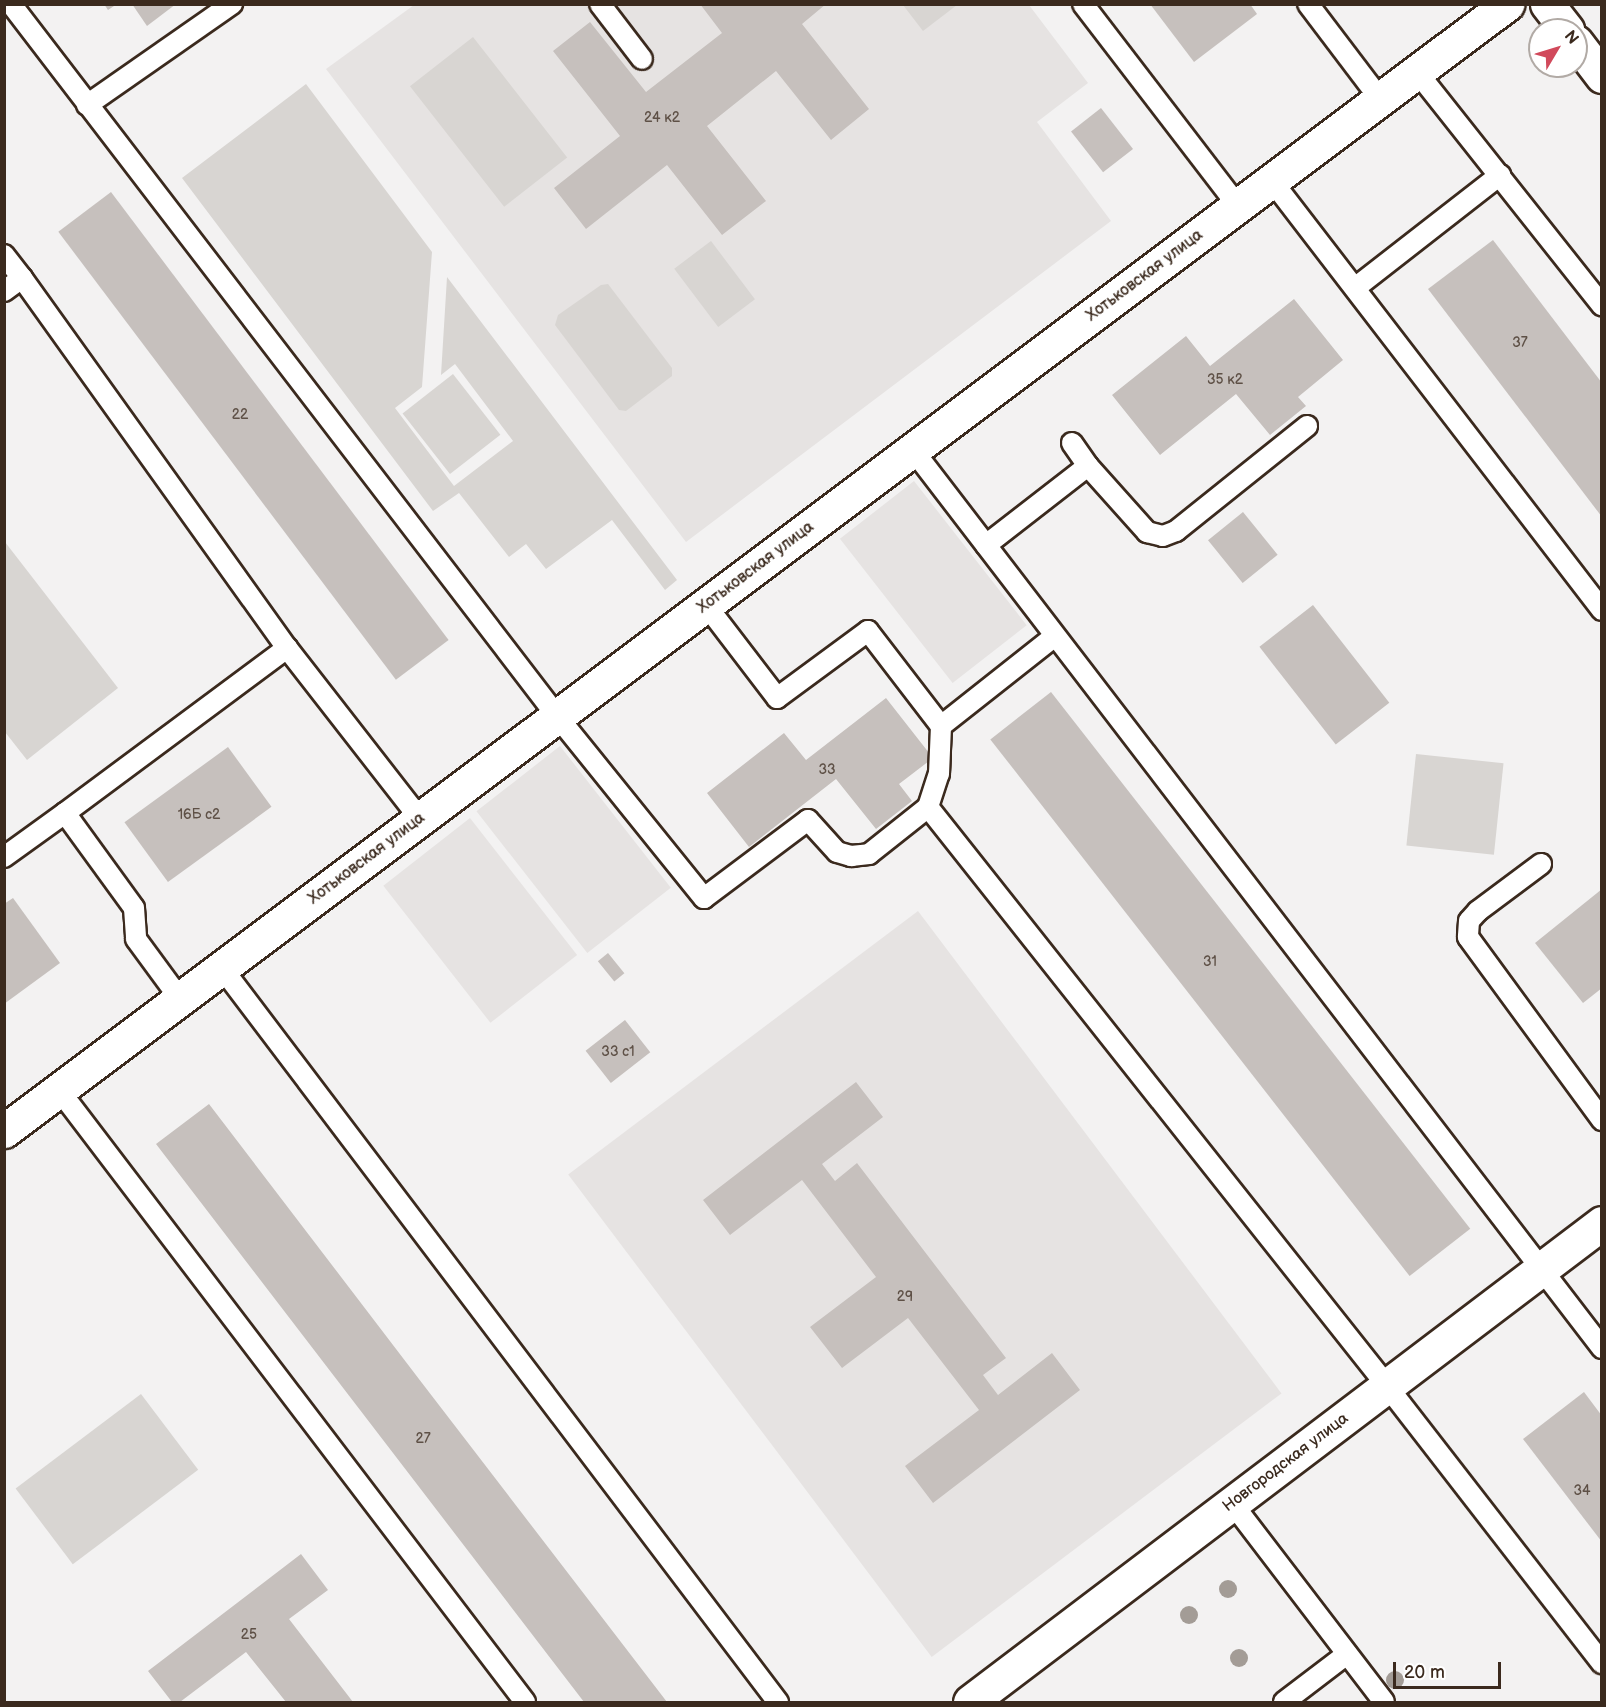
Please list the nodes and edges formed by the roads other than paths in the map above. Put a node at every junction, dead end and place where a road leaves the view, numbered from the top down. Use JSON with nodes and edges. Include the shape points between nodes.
{"nodes":[{"id":1,"x":11,"y":4,"type":"edge"},
{"id":2,"x":232,"y":4,"type":"edge"},
{"id":3,"x":600,"y":4,"type":"edge"},
{"id":4,"x":1083,"y":4,"type":"edge"},
{"id":5,"x":1308,"y":4,"type":"edge"},
{"id":6,"x":1507,"y":4,"type":"edge"},
{"id":7,"x":1547,"y":4,"type":"edge"},
{"id":8,"x":1558,"y":18,"type":"edge"},
{"id":9,"x":642,"y":58,"type":"dead end"},
{"id":10,"x":1588,"y":58,"type":"edge"},
{"id":11,"x":1417,"y":72,"type":"junction"},
{"id":12,"x":1602,"y":76,"type":"edge"},
{"id":13,"x":1382,"y":100,"type":"junction"},
{"id":14,"x":87,"y":105,"type":"junction"},
{"id":15,"x":1500,"y":175,"type":"junction"},
{"id":16,"x":1272,"y":181,"type":"junction"},
{"id":17,"x":1238,"y":206,"type":"junction"},
{"id":18,"x":4,"y":255,"type":"edge"},
{"id":19,"x":22,"y":278,"type":"junction"},
{"id":20,"x":1354,"y":288,"type":"junction"},
{"id":21,"x":4,"y":291,"type":"edge"},
{"id":22,"x":1602,"y":305,"type":"edge"},
{"id":23,"x":1307,"y":426,"type":"dead end"},
{"id":24,"x":1072,"y":443,"type":"dead end"},
{"id":25,"x":913,"y":450,"type":"junction"},
{"id":26,"x":1088,"y":466,"type":"junction"},
{"id":27,"x":986,"y":546,"type":"junction"},
{"id":28,"x":706,"y":605,"type":"junction"},
{"id":29,"x":1602,"y":610,"type":"edge"},
{"id":30,"x":1055,"y":636,"type":"junction"},
{"id":31,"x":287,"y":648,"type":"junction"},
{"id":32,"x":557,"y":716,"type":"junction"},
{"id":33,"x":941,"y":726,"type":"junction"},
{"id":34,"x":928,"y":807,"type":"junction"},
{"id":35,"x":64,"y":813,"type":"junction"},
{"id":36,"x":420,"y":819,"type":"junction"},
{"id":37,"x":4,"y":857,"type":"edge"},
{"id":38,"x":1541,"y":864,"type":"dead end"},
{"id":39,"x":222,"y":968,"type":"junction"},
{"id":40,"x":180,"y":999,"type":"junction"},
{"id":41,"x":59,"y":1090,"type":"junction"},
{"id":42,"x":1602,"y":1120,"type":"edge"},
{"id":43,"x":4,"y":1131,"type":"edge"},
{"id":44,"x":1602,"y":1223,"type":"edge"},
{"id":45,"x":1541,"y":1269,"type":"junction"},
{"id":46,"x":1602,"y":1347,"type":"edge"},
{"id":47,"x":1387,"y":1386,"type":"junction"},
{"id":48,"x":1232,"y":1503,"type":"junction"},
{"id":49,"x":1347,"y":1654,"type":"junction"},
{"id":50,"x":1602,"y":1663,"type":"edge"},
{"id":51,"x":525,"y":1702,"type":"edge"},
{"id":52,"x":778,"y":1702,"type":"edge"},
{"id":53,"x":970,"y":1702,"type":"edge"},
{"id":54,"x":1284,"y":1702,"type":"edge"},
{"id":55,"x":1384,"y":1702,"type":"edge"}],
"edges":[{"from":1,"to":14,"type":"lane"},
{"from":2,"to":14,"type":"lane"},
{"from":3,"to":9,"type":"lane"},
{"from":4,"to":17,"type":"lane"},
{"from":5,"to":13,"type":"lane"},
{"from":6,"to":11,"type":"street","name":"Хотьковская улица"},
{"from":7,"to":8,"type":"street"},
{"from":10,"to":12,"type":"street"},
{"from":11,"to":13,"type":"street","name":"Хотьковская улица"},
{"from":11,"to":15,"type":"lane"},
{"from":13,"to":16,"type":"street","name":"Хотьковская улица"},
{"from":14,"to":32,"type":"lane"},
{"from":15,"to":20,"type":"lane"},
{"from":15,"to":22,"type":"lane"},
{"from":16,"to":17,"type":"street","name":"Хотьковская улица"},
{"from":16,"to":20,"type":"lane"},
{"from":17,"to":25,"type":"street","name":"Хотьковская улица"},
{"from":18,"to":19,"type":"lane"},
{"from":19,"to":21,"type":"lane"},
{"from":19,"to":31,"type":"lane"},
{"from":20,"to":29,"type":"lane"},
{"from":23,"to":26,"type":"lane","via":[[1176,531],[1163,536],[1147,532]]},
{"from":24,"to":26,"type":"lane"},
{"from":25,"to":27,"type":"lane"},
{"from":25,"to":28,"type":"street","name":"Хотьковская улица"},
{"from":26,"to":27,"type":"lane"},
{"from":27,"to":30,"type":"lane"},
{"from":28,"to":32,"type":"street","name":"Хотьковская улица"},
{"from":28,"to":33,"type":"lane","via":[[777,698],[868,631]]},
{"from":30,"to":33,"type":"lane"},
{"from":30,"to":45,"type":"lane"},
{"from":31,"to":35,"type":"lane"},
{"from":31,"to":36,"type":"lane"},
{"from":32,"to":34,"type":"lane","via":[[704,898],[808,820],[837,852],[851,856],[869,854]]},
{"from":32,"to":36,"type":"street","name":"Хотьковская улица"},
{"from":33,"to":34,"type":"lane","via":[[939,774]]},
{"from":34,"to":47,"type":"lane"},
{"from":35,"to":37,"type":"lane"},
{"from":35,"to":40,"type":"lane","via":[[134,908],[136,939]]},
{"from":36,"to":39,"type":"street","name":"Хотьковская улица"},
{"from":38,"to":42,"type":"lane","via":[[1468,921],[1468,937]]},
{"from":39,"to":40,"type":"street","name":"Хотьковская улица"},
{"from":39,"to":52,"type":"lane"},
{"from":40,"to":41,"type":"street","name":"Хотьковская улица"},
{"from":41,"to":43,"type":"street","name":"Хотьковская улица"},
{"from":41,"to":51,"type":"lane"},
{"from":44,"to":45,"type":"street","name":"Новгородская улица"},
{"from":45,"to":46,"type":"lane"},
{"from":45,"to":47,"type":"street","name":"Новгородская улица"},
{"from":47,"to":48,"type":"street","name":"Новгородская улица"},
{"from":47,"to":50,"type":"lane"},
{"from":48,"to":49,"type":"lane"},
{"from":48,"to":53,"type":"street","name":"Новгородская улица"},
{"from":49,"to":54,"type":"lane"},
{"from":49,"to":55,"type":"lane"}]}
